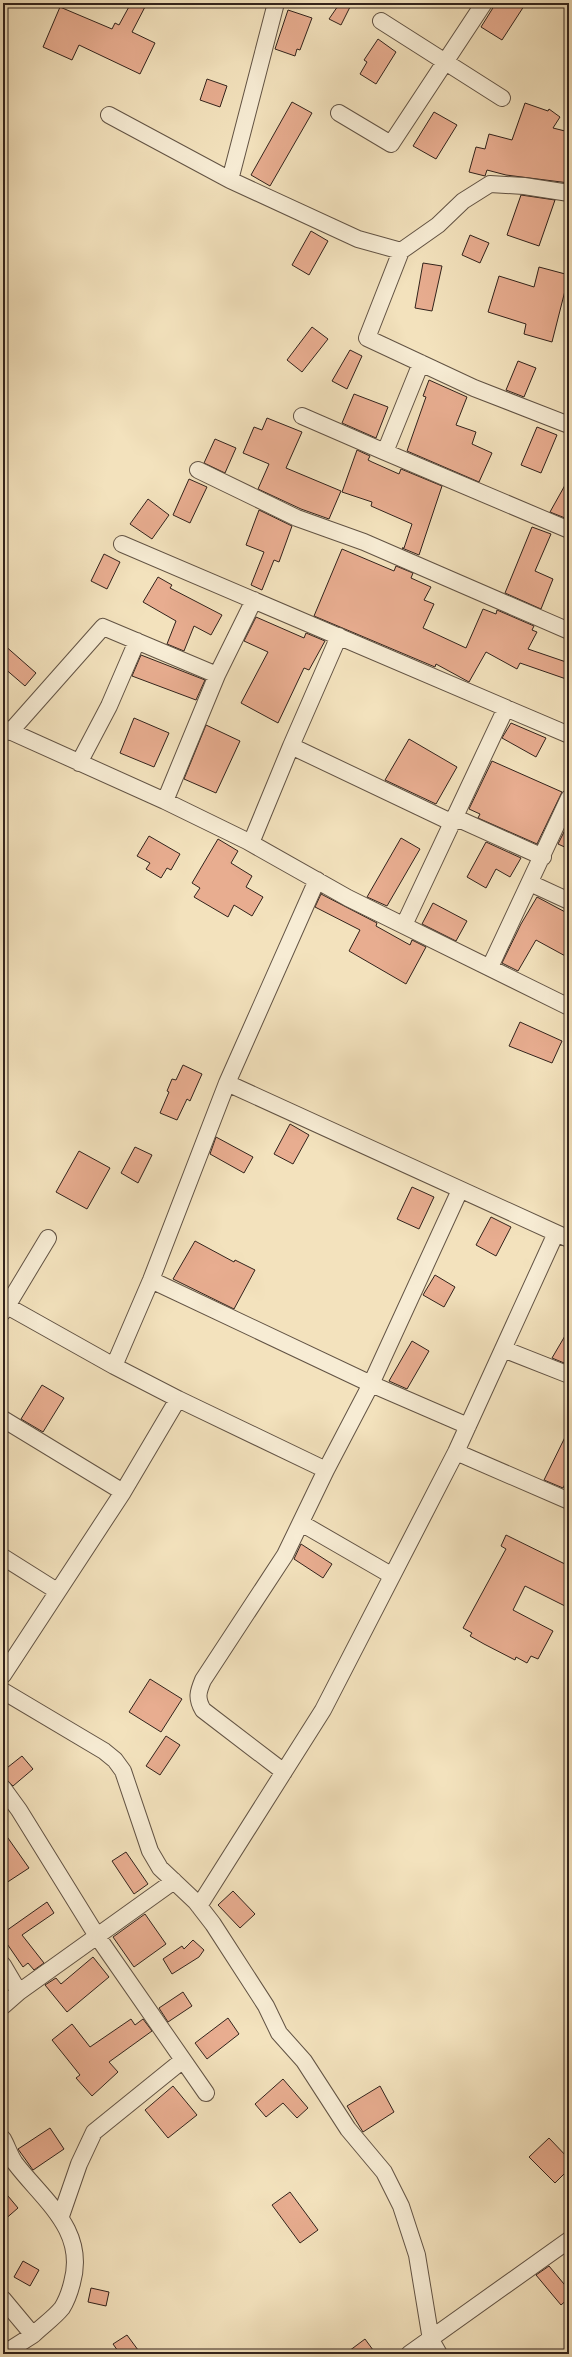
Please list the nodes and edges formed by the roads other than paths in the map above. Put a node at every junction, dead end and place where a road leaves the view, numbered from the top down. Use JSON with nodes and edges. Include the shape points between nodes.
{"nodes":[{"id":1,"x":276,"y":3,"type":"edge"},
{"id":2,"x":484,"y":3,"type":"edge"},
{"id":3,"x":381,"y":21,"type":"dead end"},
{"id":4,"x":446,"y":61,"type":"junction"},
{"id":5,"x":502,"y":98,"type":"dead end"},
{"id":6,"x":339,"y":113,"type":"dead end"},
{"id":7,"x":109,"y":115,"type":"dead end"},
{"id":8,"x":230,"y":180,"type":"junction"},
{"id":9,"x":569,"y":193,"type":"edge"},
{"id":10,"x":401,"y":251,"type":"junction"},
{"id":11,"x":421,"y":362,"type":"junction"},
{"id":12,"x":302,"y":416,"type":"dead end"},
{"id":13,"x":569,"y":425,"type":"edge"},
{"id":14,"x":385,"y":452,"type":"junction"},
{"id":15,"x":198,"y":470,"type":"dead end"},
{"id":16,"x":569,"y":530,"type":"edge"},
{"id":17,"x":122,"y":544,"type":"dead end"},
{"id":18,"x":254,"y":600,"type":"junction"},
{"id":19,"x":569,"y":631,"type":"edge"},
{"id":20,"x":339,"y":636,"type":"junction"},
{"id":21,"x":136,"y":641,"type":"junction"},
{"id":22,"x":217,"y":675,"type":"junction"},
{"id":23,"x":506,"y":708,"type":"junction"},
{"id":24,"x":6,"y":730,"type":"edge"},
{"id":25,"x":569,"y":735,"type":"edge"},
{"id":26,"x":291,"y":746,"type":"junction"},
{"id":27,"x":78,"y":764,"type":"junction"},
{"id":28,"x":569,"y":798,"type":"edge"},
{"id":29,"x":165,"y":801,"type":"junction"},
{"id":30,"x":454,"y":820,"type":"junction"},
{"id":31,"x":251,"y":843,"type":"junction"},
{"id":32,"x":543,"y":857,"type":"junction"},
{"id":33,"x":316,"y":880,"type":"junction"},
{"id":34,"x":530,"y":883,"type":"junction"},
{"id":35,"x":569,"y":901,"type":"edge"},
{"id":36,"x":404,"y":925,"type":"junction"},
{"id":37,"x":490,"y":967,"type":"junction"},
{"id":38,"x":569,"y":1007,"type":"edge"},
{"id":39,"x":227,"y":1083,"type":"junction"},
{"id":40,"x":460,"y":1190,"type":"junction"},
{"id":41,"x":562,"y":1236,"type":"edge"},
{"id":42,"x":48,"y":1238,"type":"dead end"},
{"id":43,"x":151,"y":1280,"type":"junction"},
{"id":44,"x":4,"y":1307,"type":"edge"},
{"id":45,"x":503,"y":1349,"type":"junction"},
{"id":46,"x":114,"y":1366,"type":"junction"},
{"id":47,"x":569,"y":1375,"type":"edge"},
{"id":48,"x":371,"y":1384,"type":"junction"},
{"id":49,"x":178,"y":1399,"type":"junction"},
{"id":50,"x":3,"y":1419,"type":"edge"},
{"id":51,"x":468,"y":1426,"type":"junction"},
{"id":52,"x":456,"y":1452,"type":"junction"},
{"id":53,"x":326,"y":1470,"type":"junction"},
{"id":54,"x":123,"y":1492,"type":"junction"},
{"id":55,"x":569,"y":1502,"type":"edge"},
{"id":56,"x":301,"y":1523,"type":"junction"},
{"id":57,"x":3,"y":1557,"type":"edge"},
{"id":58,"x":391,"y":1575,"type":"junction"},
{"id":59,"x":57,"y":1592,"type":"junction"},
{"id":60,"x":3,"y":1675,"type":"edge"},
{"id":61,"x":3,"y":1691,"type":"edge"},
{"id":62,"x":284,"y":1772,"type":"junction"},
{"id":63,"x":3,"y":1788,"type":"edge"},
{"id":64,"x":174,"y":1881,"type":"junction"},
{"id":65,"x":199,"y":1906,"type":"junction"},
{"id":66,"x":97,"y":1936,"type":"junction"},
{"id":67,"x":3,"y":1965,"type":"edge"},
{"id":68,"x":19,"y":1992,"type":"junction"},
{"id":69,"x":3,"y":2006,"type":"edge"},
{"id":70,"x":183,"y":2060,"type":"junction"},
{"id":71,"x":206,"y":2093,"type":"dead end"},
{"id":72,"x":3,"y":2138,"type":"edge"},
{"id":73,"x":61,"y":2216,"type":"junction"},
{"id":74,"x":569,"y":2240,"type":"edge"},
{"id":75,"x":3,"y":2300,"type":"edge"},
{"id":76,"x":33,"y":2335,"type":"junction"},
{"id":77,"x":431,"y":2340,"type":"junction"},
{"id":78,"x":7,"y":2353,"type":"edge"},
{"id":79,"x":410,"y":2354,"type":"edge"},
{"id":80,"x":439,"y":2354,"type":"edge"}],
"edges":[{"from":1,"to":8,"type":"street"},
{"from":2,"to":4,"type":"street"},
{"from":3,"to":4,"type":"street"},
{"from":4,"to":5,"type":"street"},
{"from":4,"to":6,"type":"street","via":[[391,144]]},
{"from":7,"to":8,"type":"street"},
{"from":8,"to":10,"type":"street","via":[[358,239]]},
{"from":9,"to":10,"type":"street","via":[[490,184],[463,201],[438,225]]},
{"from":10,"to":11,"type":"street","via":[[368,338]]},
{"from":11,"to":13,"type":"street","via":[[474,388]]},
{"from":11,"to":14,"type":"street"},
{"from":12,"to":14,"type":"street"},
{"from":14,"to":16,"type":"street"},
{"from":15,"to":19,"type":"street","via":[[297,518],[364,542]]},
{"from":17,"to":18,"type":"street"},
{"from":18,"to":20,"type":"street"},
{"from":18,"to":22,"type":"street"},
{"from":20,"to":23,"type":"street"},
{"from":20,"to":26,"type":"street"},
{"from":21,"to":22,"type":"street"},
{"from":21,"to":24,"type":"street","via":[[102,627]]},
{"from":21,"to":27,"type":"street","via":[[109,706]]},
{"from":22,"to":29,"type":"street"},
{"from":23,"to":25,"type":"street"},
{"from":23,"to":30,"type":"street"},
{"from":24,"to":27,"type":"street"},
{"from":26,"to":30,"type":"street"},
{"from":26,"to":31,"type":"street"},
{"from":27,"to":29,"type":"street"},
{"from":28,"to":32,"type":"street"},
{"from":29,"to":31,"type":"street"},
{"from":30,"to":32,"type":"street"},
{"from":30,"to":36,"type":"street"},
{"from":31,"to":33,"type":"street"},
{"from":32,"to":34,"type":"street"},
{"from":33,"to":36,"type":"street"},
{"from":33,"to":39,"type":"street"},
{"from":34,"to":35,"type":"street"},
{"from":34,"to":37,"type":"street"},
{"from":36,"to":37,"type":"street"},
{"from":37,"to":38,"type":"street"},
{"from":39,"to":40,"type":"street"},
{"from":39,"to":43,"type":"street"},
{"from":40,"to":41,"type":"street"},
{"from":40,"to":48,"type":"street"},
{"from":41,"to":45,"type":"street"},
{"from":42,"to":44,"type":"street"},
{"from":43,"to":46,"type":"street"},
{"from":43,"to":48,"type":"street"},
{"from":44,"to":46,"type":"street"},
{"from":45,"to":47,"type":"street"},
{"from":45,"to":51,"type":"street"},
{"from":46,"to":49,"type":"street"},
{"from":48,"to":51,"type":"street"},
{"from":48,"to":53,"type":"street"},
{"from":49,"to":53,"type":"street"},
{"from":49,"to":54,"type":"street"},
{"from":50,"to":54,"type":"street"},
{"from":51,"to":52,"type":"street"},
{"from":52,"to":55,"type":"street"},
{"from":52,"to":58,"type":"street"},
{"from":53,"to":56,"type":"street"},
{"from":54,"to":59,"type":"street"},
{"from":56,"to":58,"type":"street"},
{"from":56,"to":62,"type":"street","via":[[285,1555],[203,1680],[198,1693],[198,1701],[203,1710]]},
{"from":57,"to":59,"type":"street"},
{"from":58,"to":62,"type":"street","via":[[323,1710]]},
{"from":59,"to":60,"type":"street"},
{"from":61,"to":64,"type":"street","via":[[115,1760],[123,1771],[150,1851],[160,1868]]},
{"from":62,"to":65,"type":"street"},
{"from":63,"to":66,"type":"street","via":[[20,1810]]},
{"from":64,"to":65,"type":"street"},
{"from":64,"to":66,"type":"street"},
{"from":65,"to":77,"type":"street","via":[[266,2006],[279,2034],[304,2061],[348,2129],[384,2172],[401,2206],[417,2255]]},
{"from":66,"to":68,"type":"street"},
{"from":66,"to":70,"type":"street"},
{"from":67,"to":68,"type":"street"},
{"from":68,"to":69,"type":"street"},
{"from":70,"to":71,"type":"street"},
{"from":70,"to":73,"type":"street","via":[[94,2132],[79,2164]]},
{"from":72,"to":73,"type":"street","via":[[14,2161]]},
{"from":73,"to":76,"type":"street","via":[[70,2233],[75,2253],[75,2275],[62,2308]]},
{"from":74,"to":77,"type":"street"},
{"from":75,"to":76,"type":"street"},
{"from":76,"to":78,"type":"street"},
{"from":77,"to":79,"type":"street"},
{"from":77,"to":80,"type":"street"}]}
